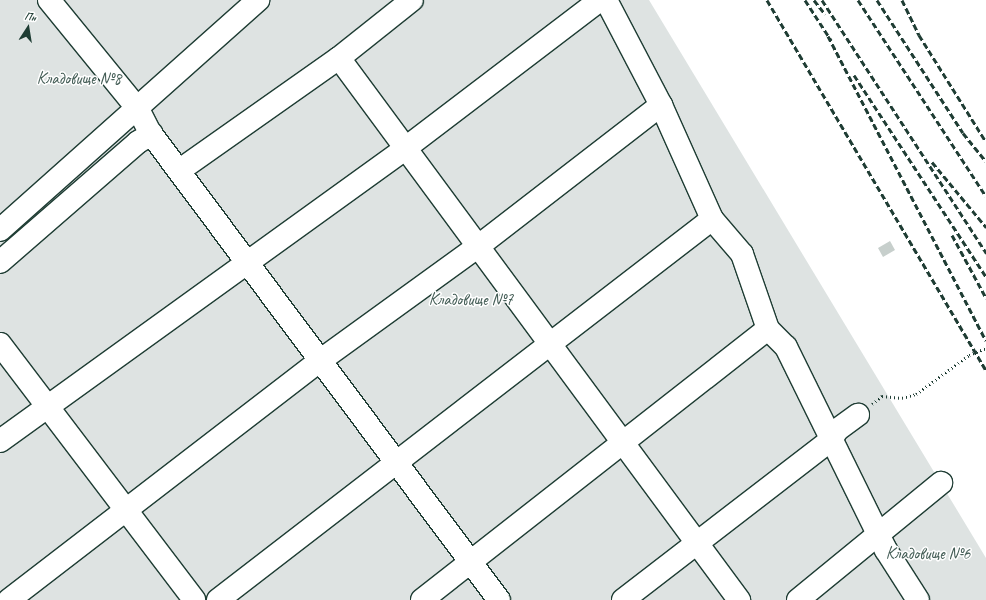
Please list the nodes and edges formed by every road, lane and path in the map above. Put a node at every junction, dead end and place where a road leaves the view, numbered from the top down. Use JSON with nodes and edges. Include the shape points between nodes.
{"nodes":[{"id":1,"x":49,"y":0,"type":"edge"},
{"id":2,"x":258,"y":0,"type":"edge"},
{"id":3,"x":412,"y":0,"type":"edge"},
{"id":4,"x":600,"y":0,"type":"edge"},
{"id":5,"x":606,"y":0,"type":"edge"},
{"id":6,"x":339,"y":58,"type":"junction"},
{"id":7,"x":661,"y":104,"type":"junction"},
{"id":8,"x":138,"y":109,"type":"junction"},
{"id":9,"x":152,"y":134,"type":"junction"},
{"id":10,"x":403,"y":150,"type":"junction"},
{"id":11,"x":180,"y":170,"type":"junction"},
{"id":12,"x":712,"y":219,"type":"junction"},
{"id":13,"x":0,"y":230,"type":"edge"},
{"id":14,"x":476,"y":248,"type":"junction"},
{"id":15,"x":248,"y":261,"type":"junction"},
{"id":16,"x":0,"y":262,"type":"edge"},
{"id":17,"x":768,"y":329,"type":"junction"},
{"id":18,"x":0,"y":344,"type":"edge"},
{"id":19,"x":549,"y":346,"type":"junction"},
{"id":20,"x":986,"y":348,"type":"edge"},
{"id":21,"x":321,"y":360,"type":"junction"},
{"id":22,"x":48,"y":404,"type":"junction"},
{"id":23,"x":858,"y":415,"type":"joint"},
{"id":24,"x":832,"y":439,"type":"junction"},
{"id":25,"x":0,"y":441,"type":"edge"},
{"id":26,"x":624,"y":444,"type":"junction"},
{"id":27,"x":398,"y":464,"type":"junction"},
{"id":28,"x":941,"y":483,"type":"dead end"},
{"id":29,"x":126,"y":512,"type":"junction"},
{"id":30,"x":879,"y":533,"type":"junction"},
{"id":31,"x":695,"y":542,"type":"junction"},
{"id":32,"x":472,"y":562,"type":"junction"},
{"id":33,"x":9,"y":600,"type":"edge"},
{"id":34,"x":194,"y":600,"type":"edge"},
{"id":35,"x":218,"y":600,"type":"edge"},
{"id":36,"x":422,"y":600,"type":"edge"},
{"id":37,"x":499,"y":600,"type":"edge"},
{"id":38,"x":622,"y":600,"type":"edge"},
{"id":39,"x":739,"y":600,"type":"edge"},
{"id":40,"x":798,"y":600,"type":"edge"},
{"id":41,"x":918,"y":600,"type":"edge"}],
"edges":[{"from":1,"to":8,"type":"lane"},
{"from":2,"to":8,"type":"lane"},
{"from":3,"to":6,"type":"lane"},
{"from":4,"to":10,"type":"lane"},
{"from":5,"to":7,"type":"lane"},
{"from":6,"to":10,"type":"lane"},
{"from":6,"to":11,"type":"lane"},
{"from":7,"to":12,"type":"lane"},
{"from":7,"to":14,"type":"lane"},
{"from":8,"to":9,"type":"lane"},
{"from":8,"to":13,"type":"lane"},
{"from":9,"to":11,"type":"lane"},
{"from":9,"to":16,"type":"lane","via":[[138,142]]},
{"from":10,"to":14,"type":"lane"},
{"from":10,"to":15,"type":"lane"},
{"from":11,"to":15,"type":"lane"},
{"from":12,"to":17,"type":"lane","via":[[742,254]]},
{"from":12,"to":19,"type":"lane"},
{"from":14,"to":19,"type":"lane"},
{"from":14,"to":21,"type":"lane"},
{"from":15,"to":21,"type":"lane"},
{"from":15,"to":22,"type":"lane"},
{"from":17,"to":24,"type":"lane","via":[[786,347]]},
{"from":17,"to":26,"type":"lane"},
{"from":18,"to":22,"type":"lane"},
{"from":19,"to":26,"type":"lane"},
{"from":19,"to":27,"type":"lane"},
{"from":20,"to":23,"type":"path","via":[[969,355],[916,394],[902,398],[882,396]]},
{"from":21,"to":27,"type":"lane"},
{"from":21,"to":29,"type":"lane"},
{"from":22,"to":25,"type":"lane"},
{"from":22,"to":29,"type":"lane"},
{"from":23,"to":24,"type":"lane","via":[[837,430]]},
{"from":24,"to":30,"type":"lane"},
{"from":24,"to":31,"type":"lane"},
{"from":26,"to":31,"type":"lane"},
{"from":26,"to":32,"type":"lane"},
{"from":27,"to":32,"type":"lane"},
{"from":27,"to":35,"type":"lane"},
{"from":28,"to":30,"type":"lane"},
{"from":29,"to":33,"type":"lane"},
{"from":29,"to":34,"type":"lane"},
{"from":30,"to":40,"type":"lane"},
{"from":30,"to":41,"type":"lane"},
{"from":31,"to":38,"type":"lane"},
{"from":31,"to":39,"type":"lane"},
{"from":32,"to":36,"type":"lane"},
{"from":32,"to":37,"type":"lane"}]}
